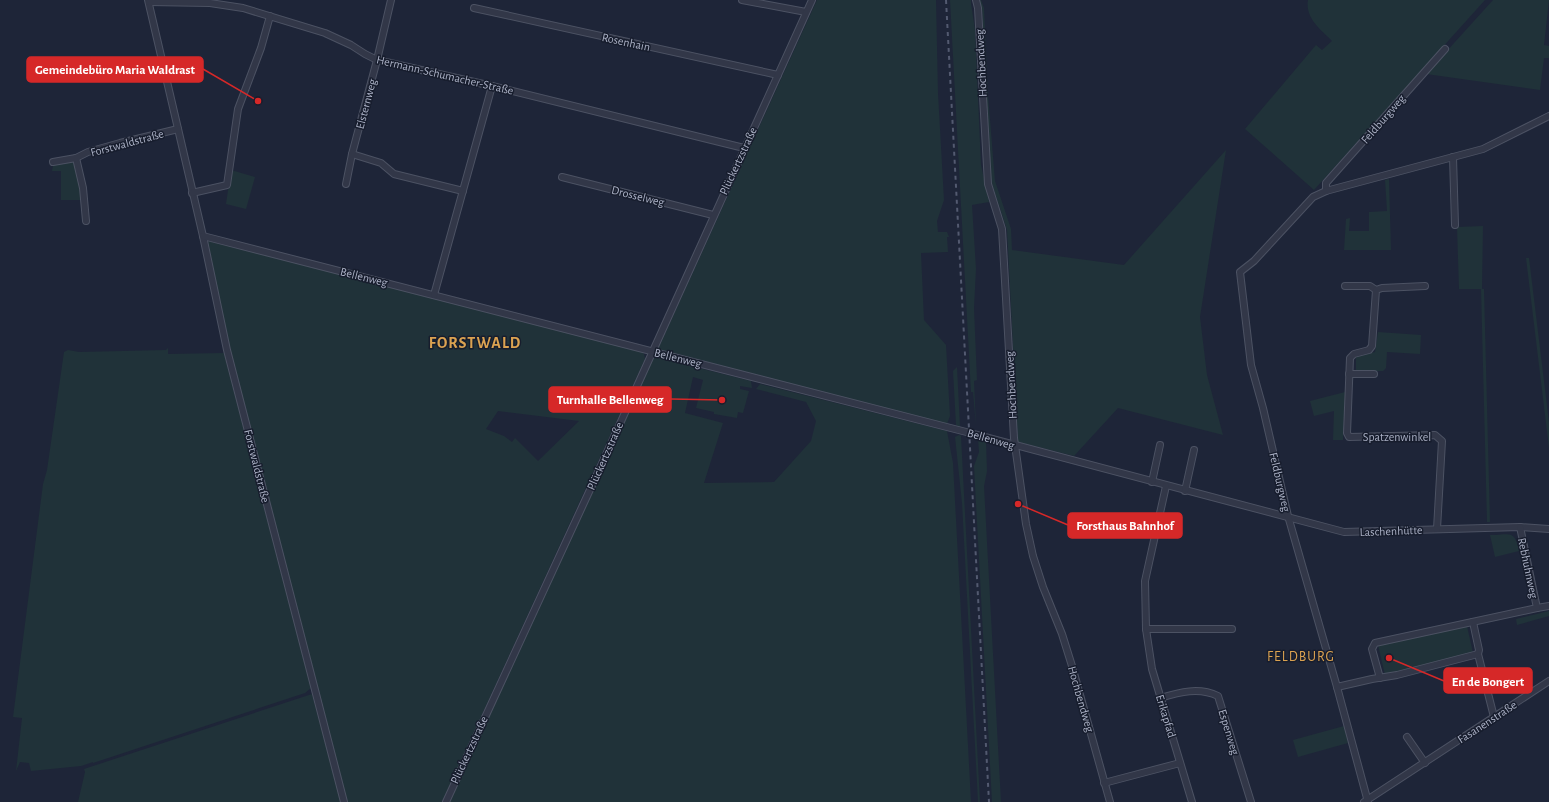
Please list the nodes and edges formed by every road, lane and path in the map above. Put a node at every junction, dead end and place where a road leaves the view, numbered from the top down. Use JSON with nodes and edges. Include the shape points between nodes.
{"nodes":[{"id":1,"x":246,"y":0,"type":"edge"},
{"id":2,"x":391,"y":0,"type":"edge"},
{"id":3,"x":742,"y":0,"type":"edge"},
{"id":4,"x":812,"y":0,"type":"edge"},
{"id":5,"x":976,"y":0,"type":"edge"},
{"id":6,"x":148,"y":1,"type":"edge"},
{"id":7,"x":243,"y":8,"type":"junction"},
{"id":8,"x":474,"y":8,"type":"dead end"},
{"id":9,"x":806,"y":12,"type":"junction"},
{"id":10,"x":270,"y":16,"type":"junction"},
{"id":11,"x":1444,"y":49,"type":"dead end"},
{"id":12,"x":377,"y":60,"type":"junction"},
{"id":13,"x":778,"y":75,"type":"junction"},
{"id":14,"x":492,"y":86,"type":"junction"},
{"id":15,"x":1549,"y":116,"type":"edge"},
{"id":16,"x":178,"y":129,"type":"junction"},
{"id":17,"x":744,"y":148,"type":"junction"},
{"id":18,"x":352,"y":154,"type":"junction"},
{"id":19,"x":1453,"y":157,"type":"junction"},
{"id":20,"x":76,"y":158,"type":"junction"},
{"id":21,"x":53,"y":162,"type":"dead end"},
{"id":22,"x":562,"y":177,"type":"dead end"},
{"id":23,"x":346,"y":184,"type":"dead end"},
{"id":24,"x":463,"y":191,"type":"junction"},
{"id":25,"x":1326,"y":191,"type":"junction"},
{"id":26,"x":192,"y":193,"type":"junction"},
{"id":27,"x":714,"y":215,"type":"junction"},
{"id":28,"x":86,"y":221,"type":"dead end"},
{"id":29,"x":1455,"y":226,"type":"dead end"},
{"id":30,"x":203,"y":236,"type":"junction"},
{"id":31,"x":1344,"y":286,"type":"dead end"},
{"id":32,"x":1425,"y":286,"type":"dead end"},
{"id":33,"x":1376,"y":290,"type":"junction"},
{"id":34,"x":434,"y":295,"type":"junction"},
{"id":35,"x":652,"y":352,"type":"junction"},
{"id":36,"x":1350,"y":374,"type":"junction"},
{"id":37,"x":1374,"y":374,"type":"dead end"},
{"id":38,"x":1160,"y":445,"type":"dead end"},
{"id":39,"x":1015,"y":446,"type":"junction"},
{"id":40,"x":1194,"y":450,"type":"dead end"},
{"id":41,"x":1152,"y":482,"type":"junction"},
{"id":42,"x":1166,"y":486,"type":"junction"},
{"id":43,"x":1186,"y":491,"type":"junction"},
{"id":44,"x":1238,"y":504,"type":"joint"},
{"id":45,"x":1288,"y":516,"type":"junction"},
{"id":46,"x":1520,"y":527,"type":"junction"},
{"id":47,"x":1437,"y":529,"type":"junction"},
{"id":48,"x":1549,"y":529,"type":"edge"},
{"id":49,"x":1549,"y":606,"type":"edge"},
{"id":50,"x":1537,"y":608,"type":"junction"},
{"id":51,"x":1473,"y":622,"type":"junction"},
{"id":52,"x":1146,"y":628,"type":"junction"},
{"id":53,"x":1232,"y":629,"type":"dead end"},
{"id":54,"x":1478,"y":654,"type":"junction"},
{"id":55,"x":1380,"y":678,"type":"junction"},
{"id":56,"x":1549,"y":681,"type":"edge"},
{"id":57,"x":1337,"y":687,"type":"junction"},
{"id":58,"x":1160,"y":698,"type":"junction"},
{"id":59,"x":1494,"y":717,"type":"junction"},
{"id":60,"x":1407,"y":737,"type":"dead end"},
{"id":61,"x":1425,"y":763,"type":"junction"},
{"id":62,"x":1180,"y":764,"type":"junction"},
{"id":63,"x":1104,"y":783,"type":"junction"},
{"id":64,"x":1366,"y":801,"type":"edge"},
{"id":65,"x":344,"y":802,"type":"edge"},
{"id":66,"x":446,"y":802,"type":"edge"},
{"id":67,"x":1110,"y":802,"type":"edge"},
{"id":68,"x":1192,"y":802,"type":"edge"},
{"id":69,"x":1251,"y":802,"type":"edge"}],
"edges":[{"from":1,"to":7,"type":"street"},
{"from":2,"to":12,"type":"street","name":"Elsternweg"},
{"from":3,"to":9,"type":"street"},
{"from":4,"to":9,"type":"street","name":"Plückertzstraße"},
{"from":5,"to":39,"type":"street","name":"Hochbendweg","via":[[988,184],[1002,229]]},
{"from":6,"to":7,"type":"street","name":"Hermann-Schumacher-Straße","via":[[209,3]]},
{"from":6,"to":16,"type":"street","name":"Forstwaldstraße"},
{"from":7,"to":10,"type":"street","name":"Hermann-Schumacher-Straße"},
{"from":8,"to":13,"type":"street","name":"Rosenhain"},
{"from":9,"to":13,"type":"street","name":"Plückertzstraße"},
{"from":10,"to":12,"type":"street","name":"Hermann-Schumacher-Straße","via":[[325,33]]},
{"from":10,"to":26,"type":"street","via":[[262,48],[238,109],[227,185]]},
{"from":11,"to":25,"type":"street","name":"Feldburgweg","via":[[1326,183]]},
{"from":12,"to":14,"type":"street","name":"Hermann-Schumacher-Straße"},
{"from":12,"to":18,"type":"street","name":"Elsternweg"},
{"from":13,"to":17,"type":"street","name":"Plückertzstraße"},
{"from":14,"to":17,"type":"street","name":"Hermann-Schumacher-Straße"},
{"from":14,"to":24,"type":"street"},
{"from":15,"to":19,"type":"street","name":"Feldburgweg","via":[[1483,150]]},
{"from":16,"to":20,"type":"street","name":"Forstwaldstraße","via":[[88,152]]},
{"from":16,"to":26,"type":"street","name":"Forstwaldstraße"},
{"from":17,"to":27,"type":"street","name":"Plückertzstraße"},
{"from":18,"to":23,"type":"street","name":"Elsternweg"},
{"from":18,"to":24,"type":"street","via":[[381,163],[394,174]]},
{"from":19,"to":25,"type":"street","name":"Feldburgweg"},
{"from":19,"to":29,"type":"street"},
{"from":20,"to":21,"type":"street","name":"Forstwaldstraße"},
{"from":20,"to":28,"type":"street","name":"Forstwaldstraße","via":[[83,188]]},
{"from":22,"to":27,"type":"street","name":"Drosselweg"},
{"from":24,"to":34,"type":"street"},
{"from":25,"to":45,"type":"street","name":"Feldburgweg","via":[[1313,197],[1254,261],[1240,272],[1250,366]]},
{"from":26,"to":30,"type":"street","name":"Forstwaldstraße"},
{"from":27,"to":35,"type":"street","name":"Plückertzstraße"},
{"from":30,"to":34,"type":"street","name":"Bellenweg"},
{"from":30,"to":65,"type":"street","name":"Forstwaldstraße","via":[[227,350]]},
{"from":31,"to":33,"type":"street","via":[[1370,286]]},
{"from":32,"to":33,"type":"street"},
{"from":33,"to":36,"type":"street","name":"Spatzenwinkel","via":[[1372,346],[1369,350],[1354,354],[1350,358]]},
{"from":34,"to":35,"type":"street","name":"Bellenweg"},
{"from":35,"to":39,"type":"street","name":"Bellenweg"},
{"from":35,"to":66,"type":"street","name":"Plückertzstraße"},
{"from":36,"to":37,"type":"street"},
{"from":36,"to":47,"type":"street","name":"Spatzenwinkel","via":[[1347,433],[1349,437],[1435,435],[1442,440]]},
{"from":38,"to":41,"type":"street"},
{"from":39,"to":41,"type":"street","name":"Bellenweg"},
{"from":39,"to":63,"type":"street","name":"Hochbendweg","via":[[1033,556],[1068,653]]},
{"from":40,"to":43,"type":"street"},
{"from":41,"to":42,"type":"street","name":"Bellenweg"},
{"from":42,"to":43,"type":"street","name":"Bellenweg"},
{"from":42,"to":52,"type":"street","name":"Erikapfad","via":[[1145,581]]},
{"from":43,"to":44,"type":"street","name":"Bellenweg"},
{"from":44,"to":45,"type":"street","name":"Laschenhütte"},
{"from":45,"to":47,"type":"street","name":"Laschenhütte","via":[[1344,532]]},
{"from":45,"to":57,"type":"street","name":"Feldburgweg"},
{"from":46,"to":47,"type":"street","name":"Laschenhütte"},
{"from":46,"to":48,"type":"street","name":"Laschenhütte"},
{"from":46,"to":50,"type":"street","name":"Rebhuhnweg"},
{"from":49,"to":50,"type":"street","name":"Rebhuhnweg"},
{"from":50,"to":51,"type":"street","name":"Rebhuhnweg"},
{"from":51,"to":54,"type":"street"},
{"from":51,"to":55,"type":"street","name":"Rebhuhnweg","via":[[1375,643],[1372,649]]},
{"from":52,"to":53,"type":"street"},
{"from":52,"to":58,"type":"street","name":"Erikapfad","via":[[1152,670]]},
{"from":54,"to":55,"type":"street"},
{"from":54,"to":59,"type":"street"},
{"from":55,"to":57,"type":"street"},
{"from":56,"to":59,"type":"street","name":"Fasanenstraße"},
{"from":57,"to":64,"type":"street","name":"Feldburgweg"},
{"from":58,"to":62,"type":"street","name":"Erikapfad"},
{"from":58,"to":69,"type":"street","name":"Espenweg","via":[[1178,692],[1199,690],[1218,696]]},
{"from":59,"to":61,"type":"street","name":"Fasanenstraße"},
{"from":60,"to":61,"type":"street"},
{"from":61,"to":64,"type":"street","name":"Fasanenstraße"},
{"from":62,"to":63,"type":"street"},
{"from":62,"to":68,"type":"street","name":"Erikapfad"},
{"from":63,"to":67,"type":"street","name":"Hochbendweg"}]}
